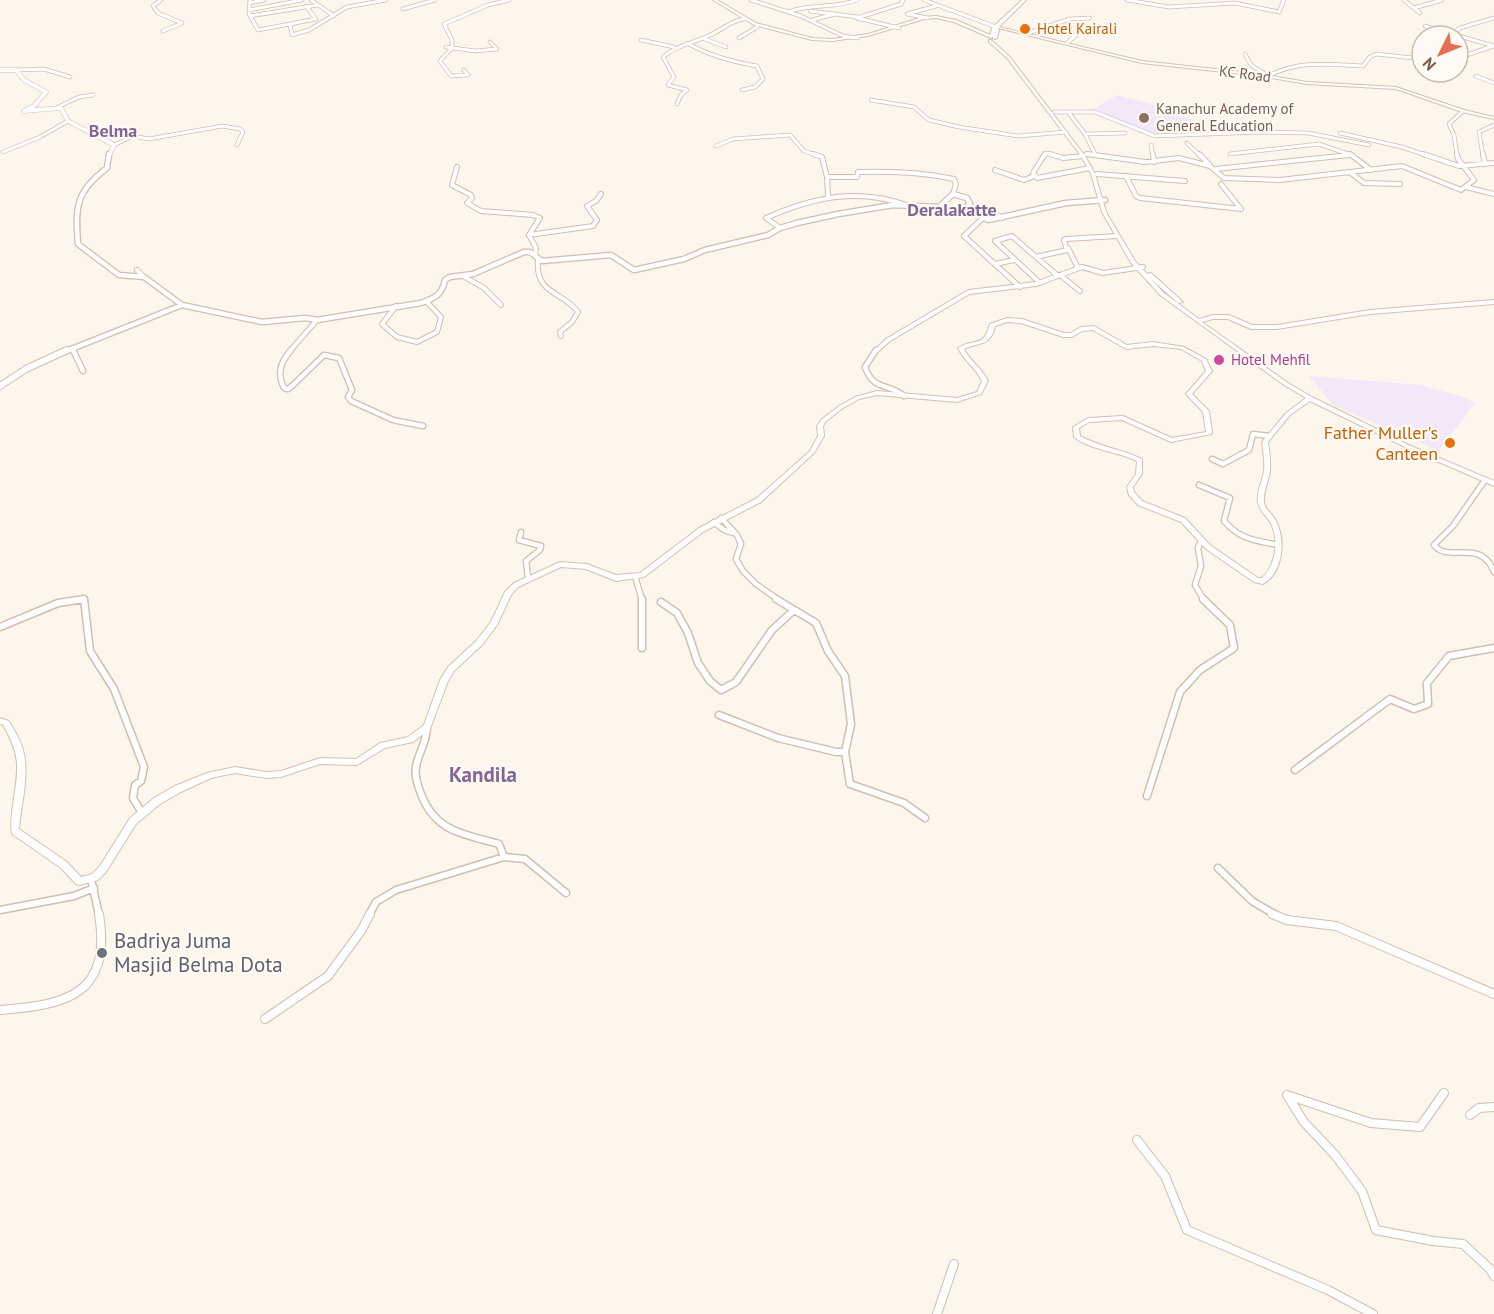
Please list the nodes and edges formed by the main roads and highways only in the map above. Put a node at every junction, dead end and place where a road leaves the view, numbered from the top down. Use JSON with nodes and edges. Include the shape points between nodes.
{"nodes":[{"id":1,"x":713,"y":0,"type":"edge"},
{"id":2,"x":1024,"y":0,"type":"edge"},
{"id":3,"x":742,"y":19,"type":"junction"},
{"id":4,"x":898,"y":28,"type":"junction"},
{"id":5,"x":993,"y":35,"type":"junction"},
{"id":6,"x":857,"y":38,"type":"junction"},
{"id":7,"x":1056,"y":116,"type":"junction"},
{"id":8,"x":1494,"y":118,"type":"edge"},
{"id":9,"x":1080,"y":148,"type":"junction"},
{"id":10,"x":1085,"y":155,"type":"junction"},
{"id":11,"x":1103,"y":199,"type":"junction"},
{"id":12,"x":1140,"y":268,"type":"junction"},
{"id":13,"x":1494,"y":302,"type":"edge"},
{"id":14,"x":1201,"y":321,"type":"junction"},
{"id":15,"x":1310,"y":398,"type":"junction"},
{"id":16,"x":1400,"y":441,"type":"junction"},
{"id":17,"x":1494,"y":482,"type":"edge"},
{"id":18,"x":0,"y":721,"type":"edge"}],
"edges":[{"from":1,"to":3,"type":"main road"},
{"from":2,"to":5,"type":"main road"},
{"from":3,"to":6,"type":"main road","via":[[804,38]]},
{"from":3,"to":6,"type":"main road","via":[[757,27],[814,41]]},
{"from":4,"to":5,"type":"main road","via":[[943,19]]},
{"from":4,"to":5,"type":"main road","via":[[927,18],[949,19]]},
{"from":4,"to":6,"type":"main road"},
{"from":5,"to":7,"type":"main road"},
{"from":5,"to":8,"type":"main road","name":"KC Road","via":[[1025,34],[1142,62],[1307,83],[1396,88]]},
{"from":7,"to":9,"type":"main road"},
{"from":7,"to":9,"type":"main road"},
{"from":9,"to":10,"type":"main road"},
{"from":10,"to":11,"type":"main road"},
{"from":10,"to":11,"type":"main road","via":[[1097,174]]},
{"from":11,"to":12,"type":"main road"},
{"from":11,"to":12,"type":"main road","via":[[1117,236]]},
{"from":12,"to":14,"type":"main road","via":[[1162,294]]},
{"from":13,"to":14,"type":"main road","via":[[1370,312],[1277,327],[1251,327],[1229,317]]},
{"from":14,"to":15,"type":"main road"},
{"from":15,"to":16,"type":"main road"},
{"from":15,"to":18,"type":"main road","via":[[1288,414],[1265,442],[1267,470],[1261,502],[1275,525],[1278,552],[1269,576],[1263,581],[1248,576],[1201,541],[1183,520],[1135,498],[1130,487],[1139,474],[1140,460],[1089,445],[1077,437],[1076,427],[1104,418],[1123,418],[1171,440],[1209,433],[1206,411],[1189,392],[1209,371],[1204,360],[1189,351],[1160,344],[1126,347],[1094,328],[1063,335],[1022,321],[997,322],[982,344],[962,348],[963,355],[983,375],[985,381],[979,393],[957,400],[877,393],[857,398],[829,415],[820,426],[818,442],[759,500],[718,520],[650,570],[616,578],[587,567],[560,564],[528,578],[508,594],[479,643],[451,669],[427,727],[410,740],[383,745],[357,762],[320,761],[266,775],[235,770],[178,789],[133,821],[103,869],[91,879],[79,881],[56,858],[15,831],[22,754],[13,732]]},
{"from":16,"to":17,"type":"main road"},
{"from":16,"to":17,"type":"main road"}]}
